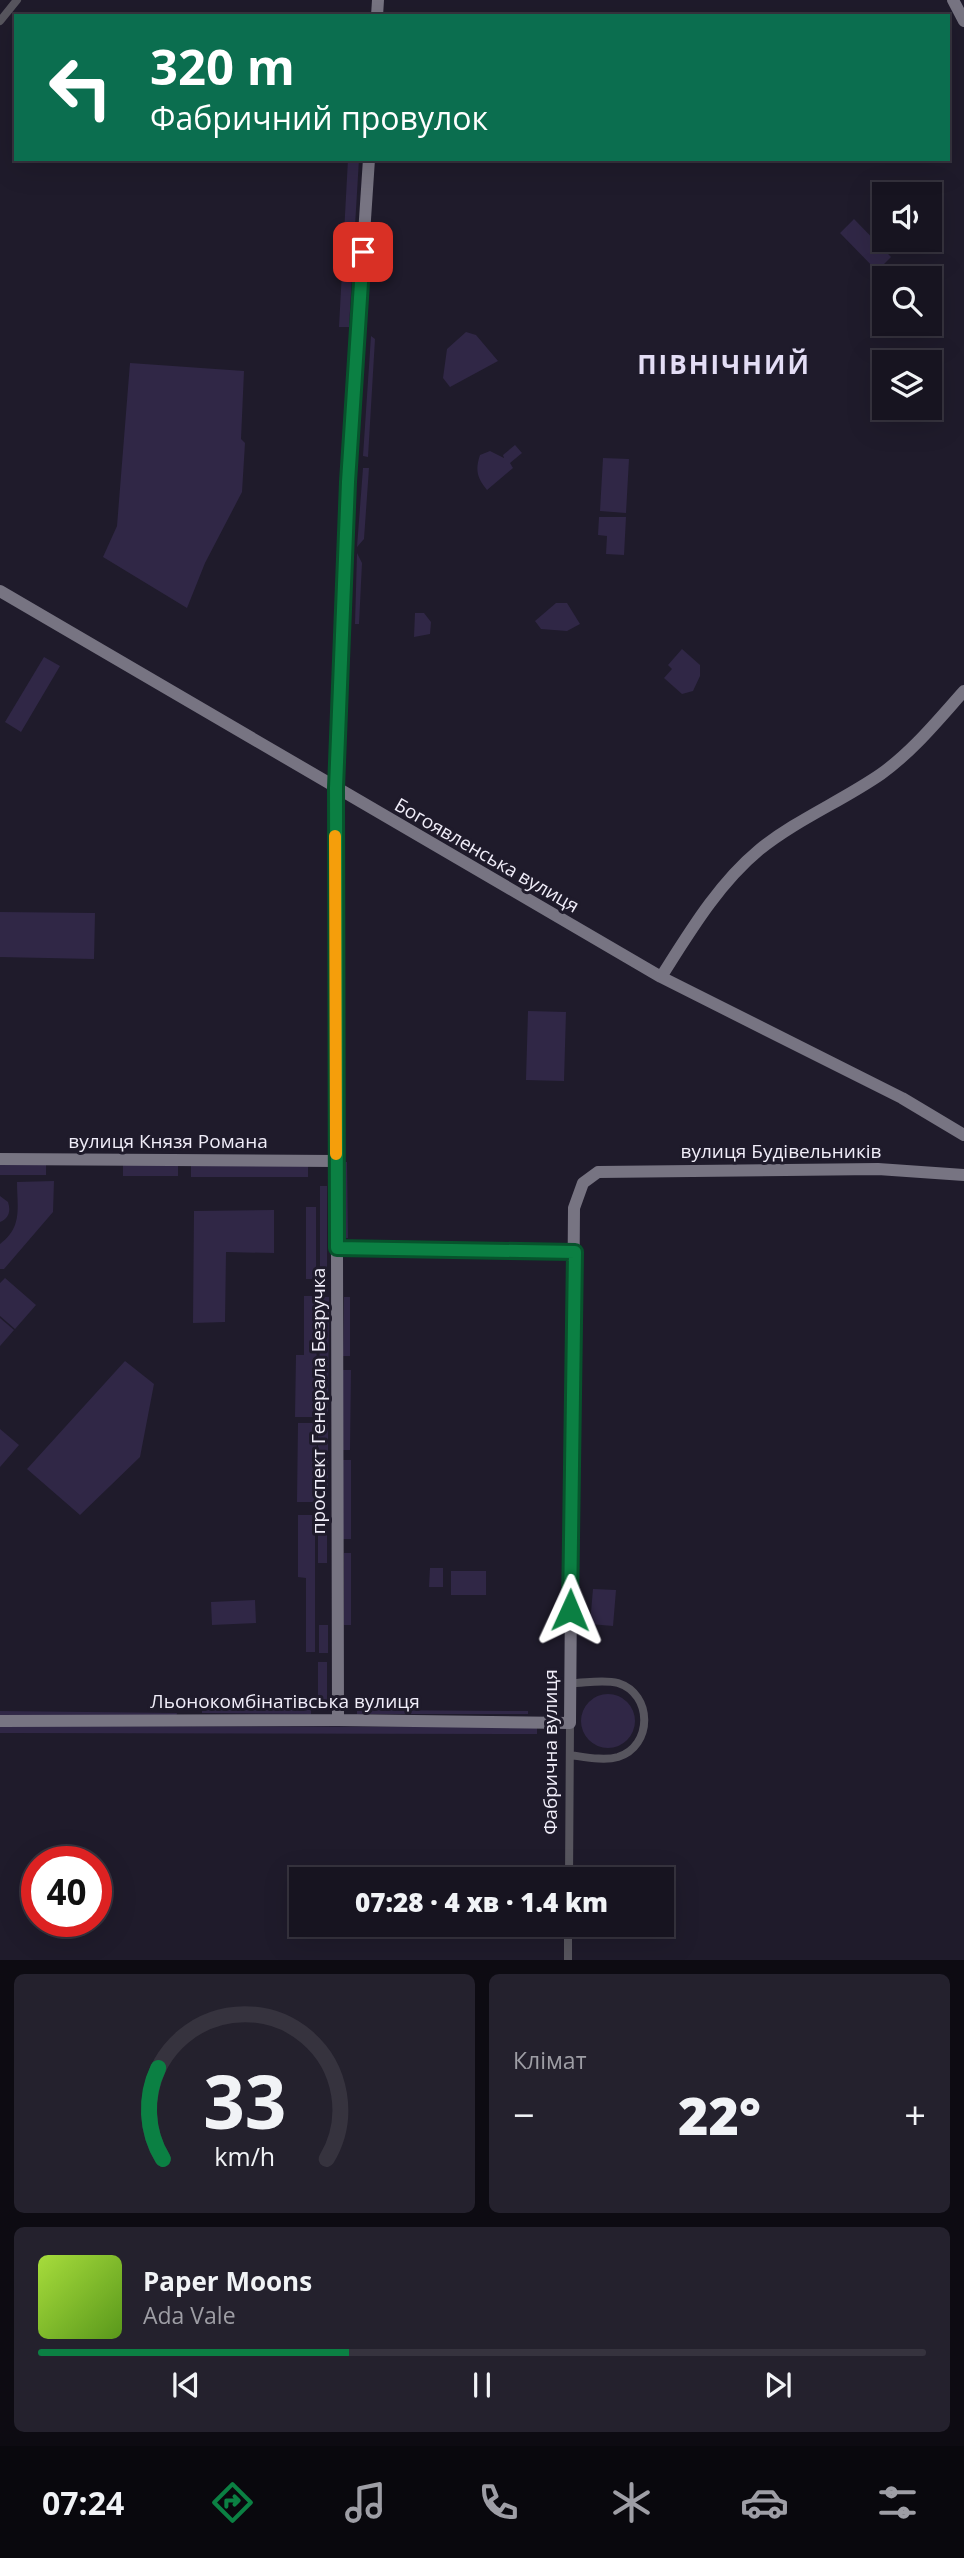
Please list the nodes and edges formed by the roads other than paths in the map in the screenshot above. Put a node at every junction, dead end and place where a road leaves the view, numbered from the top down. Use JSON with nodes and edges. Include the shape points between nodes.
{"nodes":[{"id":1,"x":17,"y":0,"type":"edge"},
{"id":2,"x":953,"y":0,"type":"edge"},
{"id":3,"x":0,"y":21,"type":"edge"},
{"id":4,"x":964,"y":22,"type":"edge"},
{"id":5,"x":369,"y":161,"type":"edge"},
{"id":6,"x":0,"y":591,"type":"edge"},
{"id":7,"x":964,"y":691,"type":"edge"},
{"id":8,"x":336,"y":788,"type":"junction"},
{"id":9,"x":661,"y":977,"type":"junction"},
{"id":10,"x":964,"y":1135,"type":"edge"},
{"id":11,"x":0,"y":1159,"type":"edge"},
{"id":12,"x":336,"y":1161,"type":"junction"},
{"id":13,"x":598,"y":1172,"type":"joint"},
{"id":14,"x":964,"y":1175,"type":"edge"},
{"id":15,"x":337,"y":1248,"type":"junction"},
{"id":16,"x":575,"y":1252,"type":"junction"},
{"id":17,"x":570,"y":1684,"type":"junction"},
{"id":18,"x":0,"y":1720,"type":"edge"},
{"id":19,"x":338,"y":1720,"type":"junction"},
{"id":20,"x":570,"y":1723,"type":"junction"},
{"id":21,"x":570,"y":1755,"type":"junction"},
{"id":22,"x":569,"y":1867,"type":"edge"},
{"id":23,"x":568,"y":1937,"type":"edge"},
{"id":24,"x":568,"y":1959,"type":"edge"}],
"edges":[{"from":1,"to":3,"type":"street"},
{"from":2,"to":4,"type":"street"},
{"from":5,"to":8,"type":"street","name":"проспект Генерала Безручка","via":[[347,498]]},
{"from":6,"to":8,"type":"street","name":"Богоявленська вулиця"},
{"from":7,"to":9,"type":"street","via":[[896,763],[759,850],[740,868]]},
{"from":8,"to":9,"type":"street","name":"Богоявленська вулиця"},
{"from":8,"to":12,"type":"street","name":"проспект Генерала Безручка"},
{"from":9,"to":10,"type":"street","name":"Богоявленська вулиця","via":[[902,1098]]},
{"from":11,"to":12,"type":"street","name":"вулиця Князя Романа"},
{"from":12,"to":15,"type":"street","name":"проспект Генерала Безручка"},
{"from":13,"to":14,"type":"street","name":"вулиця Будівельників","via":[[878,1169]]},
{"from":13,"to":16,"type":"street","name":"Фабрична вулиця","via":[[583,1183],[574,1208]]},
{"from":15,"to":16,"type":"street"},
{"from":15,"to":19,"type":"street","name":"проспект Генерала Безручка"},
{"from":16,"to":17,"type":"street","name":"Фабрична вулиця"},
{"from":17,"to":20,"type":"street","name":"Фабрична вулиця"},
{"from":17,"to":21,"type":"street","via":[[622,1684],[641,1702],[645,1722],[639,1741],[624,1754],[605,1758]]},
{"from":18,"to":19,"type":"street","name":"Льонокомбінатівська вулиця"},
{"from":19,"to":20,"type":"street","name":"Льонокомбінатівська вулиця"},
{"from":20,"to":21,"type":"street","name":"Фабрична вулиця"},
{"from":21,"to":22,"type":"street","name":"Фабрична вулиця"},
{"from":23,"to":24,"type":"street"}]}
